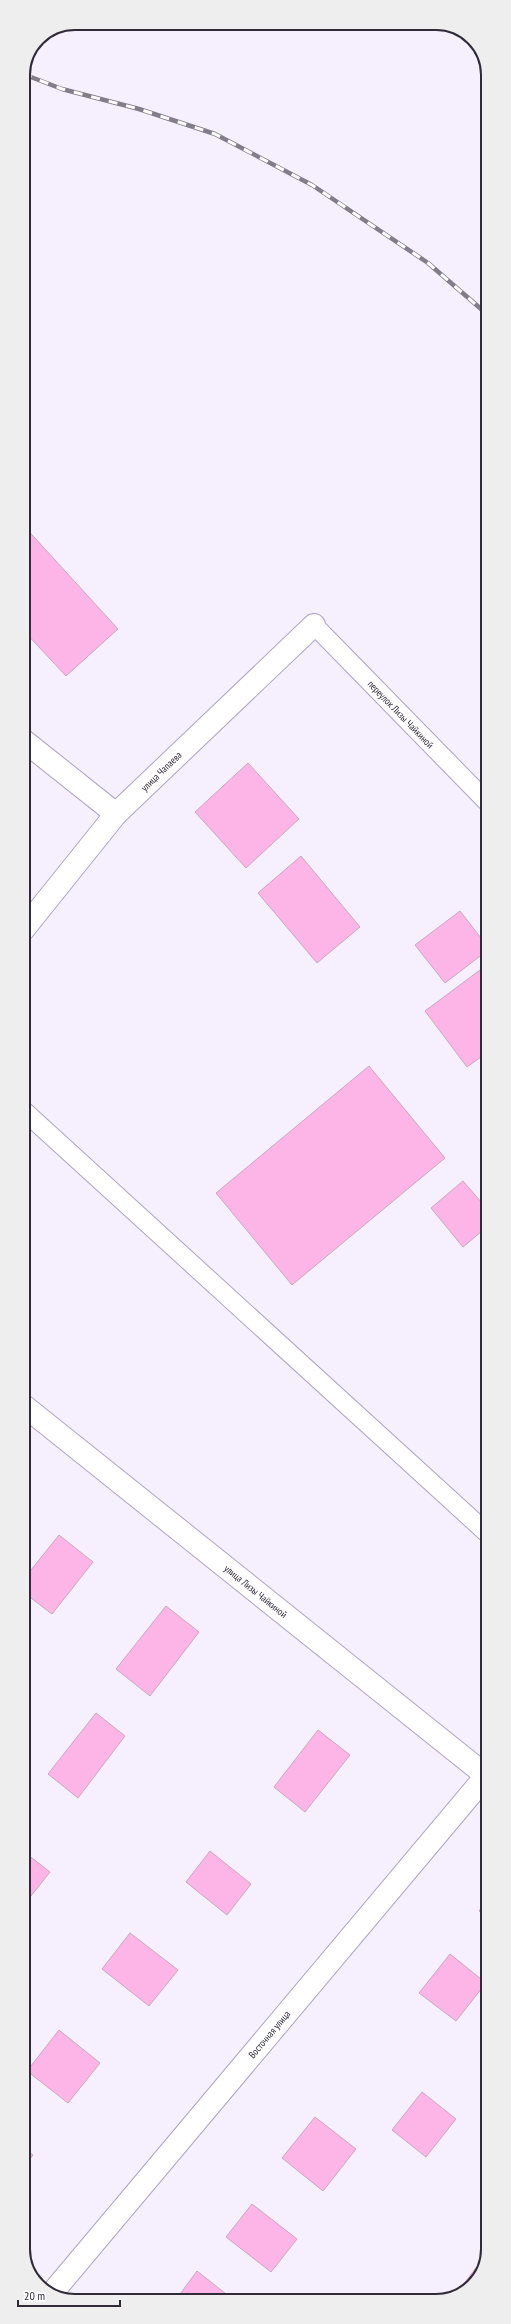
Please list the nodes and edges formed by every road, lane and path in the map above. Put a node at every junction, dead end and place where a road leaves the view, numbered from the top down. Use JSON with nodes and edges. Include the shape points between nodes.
{"nodes":[{"id":1,"x":314,"y":625,"type":"joint"},
{"id":2,"x":30,"y":746,"type":"edge"},
{"id":3,"x":481,"y":796,"type":"edge"},
{"id":4,"x":116,"y":814,"type":"junction"},
{"id":5,"x":30,"y":921,"type":"edge"},
{"id":6,"x":30,"y":1116,"type":"edge"},
{"id":7,"x":30,"y":1411,"type":"edge"},
{"id":8,"x":481,"y":1528,"type":"edge"},
{"id":9,"x":481,"y":1770,"type":"edge"},
{"id":10,"x":481,"y":1782,"type":"edge"},
{"id":11,"x":55,"y":2289,"type":"edge"}],
"edges":[{"from":1,"to":3,"type":"lane","name":"переулок Лизы Чайкиной"},
{"from":1,"to":4,"type":"street","name":"улица Чапаева"},
{"from":2,"to":4,"type":"street"},
{"from":4,"to":5,"type":"street","name":"улица Чапаева"},
{"from":6,"to":8,"type":"lane"},
{"from":7,"to":9,"type":"street","name":"улица Лизы Чайкиной"},
{"from":10,"to":11,"type":"street","name":"Восточная улица"}]}
